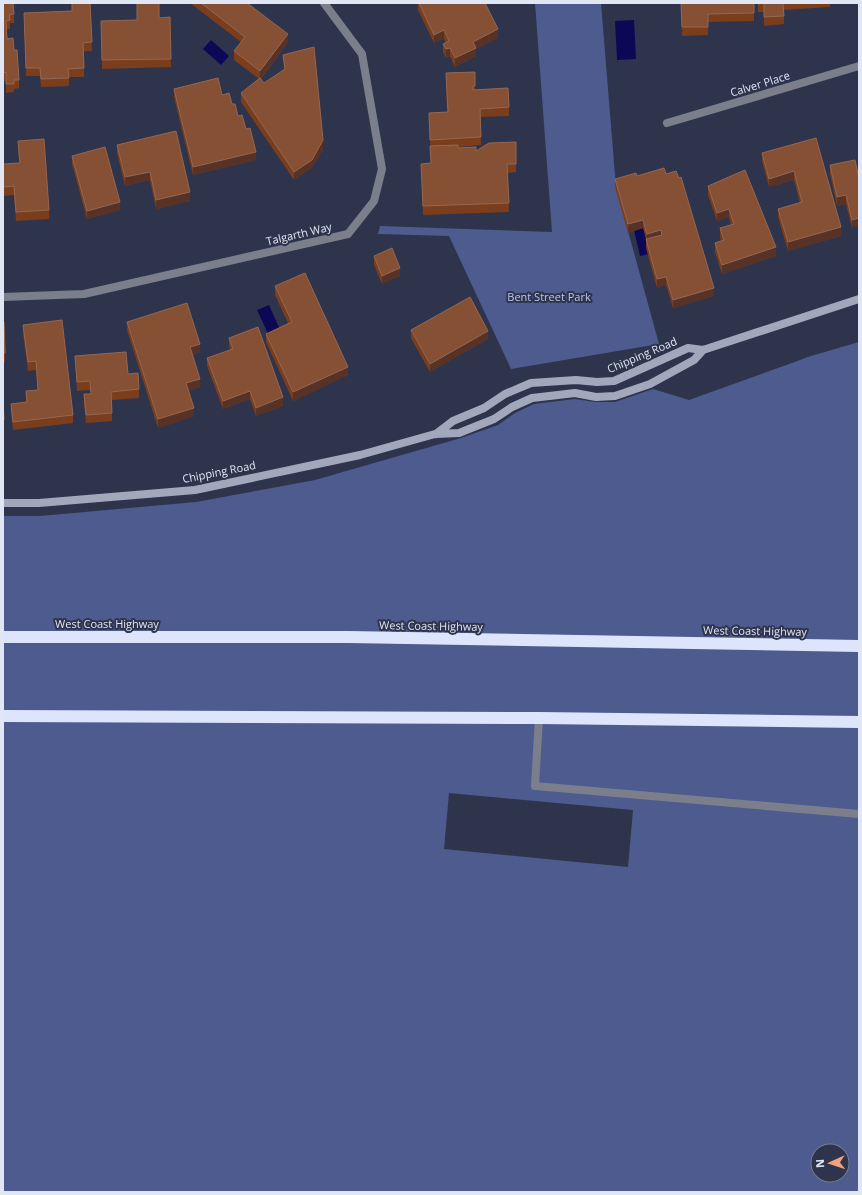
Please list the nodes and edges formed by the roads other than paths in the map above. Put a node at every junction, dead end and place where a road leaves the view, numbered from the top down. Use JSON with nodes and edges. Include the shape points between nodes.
{"nodes":[{"id":1,"x":324,"y":3,"type":"edge"},
{"id":2,"x":859,"y":66,"type":"edge"},
{"id":3,"x":668,"y":123,"type":"dead end"},
{"id":4,"x":3,"y":297,"type":"edge"},
{"id":5,"x":859,"y":299,"type":"edge"},
{"id":6,"x":702,"y":350,"type":"junction"},
{"id":7,"x":435,"y":434,"type":"junction"},
{"id":8,"x":3,"y":503,"type":"edge"},
{"id":9,"x":3,"y":637,"type":"edge"},
{"id":10,"x":859,"y":646,"type":"edge"},
{"id":11,"x":3,"y":716,"type":"edge"},
{"id":12,"x":539,"y":718,"type":"junction"},
{"id":13,"x":859,"y":722,"type":"edge"},
{"id":14,"x":859,"y":814,"type":"edge"}],
"edges":[{"from":1,"to":4,"type":"street","name":"Talgarth Way","via":[[362,54],[382,169],[374,202],[348,234],[84,294]]},
{"from":2,"to":3,"type":"street","name":"Calver Place"},
{"from":5,"to":6,"type":"street","name":"Chipping Road"},
{"from":6,"to":7,"type":"street","name":"Chipping Road","via":[[688,348],[614,381],[531,383],[453,421]]},
{"from":6,"to":7,"type":"street","name":"Chipping Road","via":[[694,360],[650,384],[615,396],[596,397],[575,393],[532,398],[494,419],[459,433]]},
{"from":7,"to":8,"type":"street","name":"Chipping Road","via":[[360,455],[195,490],[39,503]]},
{"from":9,"to":10,"type":"highway","name":"West Coast Highway","via":[[340,637]]},
{"from":11,"to":12,"type":"highway"},
{"from":12,"to":13,"type":"highway"},
{"from":12,"to":14,"type":"street","via":[[535,786]]}]}
